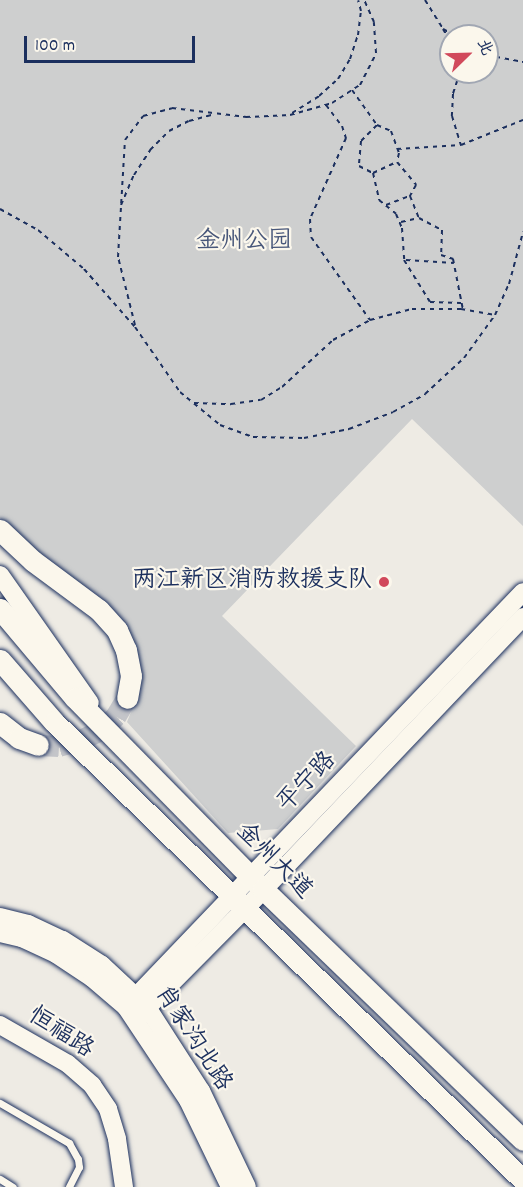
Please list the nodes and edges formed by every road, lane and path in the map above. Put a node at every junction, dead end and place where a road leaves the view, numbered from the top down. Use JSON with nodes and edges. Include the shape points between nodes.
{"nodes":[{"id":1,"x":358,"y":0,"type":"edge"},
{"id":2,"x":364,"y":0,"type":"edge"},
{"id":3,"x":425,"y":0,"type":"edge"},
{"id":4,"x":440,"y":24,"type":"edge"},
{"id":5,"x":499,"y":57,"type":"edge"},
{"id":6,"x":523,"y":62,"type":"edge"},
{"id":7,"x":456,"y":84,"type":"edge"},
{"id":8,"x":352,"y":90,"type":"junction"},
{"id":9,"x":326,"y":105,"type":"junction"},
{"id":10,"x":215,"y":114,"type":"junction"},
{"id":11,"x":290,"y":115,"type":"junction"},
{"id":12,"x":523,"y":120,"type":"edge"},
{"id":13,"x":377,"y":125,"type":"junction"},
{"id":14,"x":461,"y":145,"type":"junction"},
{"id":15,"x":398,"y":149,"type":"junction"},
{"id":16,"x":397,"y":162,"type":"junction"},
{"id":17,"x":372,"y":172,"type":"junction"},
{"id":18,"x":410,"y":195,"type":"junction"},
{"id":19,"x":386,"y":205,"type":"junction"},
{"id":20,"x":120,"y":207,"type":"junction"},
{"id":21,"x":0,"y":209,"type":"edge"},
{"id":22,"x":419,"y":218,"type":"junction"},
{"id":23,"x":400,"y":223,"type":"junction"},
{"id":24,"x":523,"y":232,"type":"edge"},
{"id":25,"x":404,"y":260,"type":"junction"},
{"id":26,"x":454,"y":263,"type":"junction"},
{"id":27,"x":462,"y":303,"type":"junction"},
{"id":28,"x":463,"y":310,"type":"junction"},
{"id":29,"x":495,"y":315,"type":"junction"},
{"id":30,"x":370,"y":320,"type":"junction"},
{"id":31,"x":135,"y":327,"type":"junction"},
{"id":32,"x":194,"y":404,"type":"junction"},
{"id":33,"x":0,"y":530,"type":"edge"},
{"id":34,"x":0,"y":575,"type":"edge"},
{"id":35,"x":523,"y":592,"type":"edge"},
{"id":36,"x":0,"y":609,"type":"edge"},
{"id":37,"x":523,"y":617,"type":"edge"},
{"id":38,"x":0,"y":660,"type":"edge"},
{"id":39,"x":128,"y":698,"type":"tunnel mouth"},
{"id":40,"x":0,"y":723,"type":"edge"},
{"id":41,"x":38,"y":745,"type":"tunnel mouth"},
{"id":42,"x":122,"y":745,"type":"junction"},
{"id":43,"x":257,"y":883,"type":"junction"},
{"id":44,"x":241,"y":902,"type":"junction"},
{"id":45,"x":0,"y":917,"type":"edge"},
{"id":46,"x":0,"y":933,"type":"edge"},
{"id":47,"x":137,"y":1007,"type":"junction"},
{"id":48,"x":0,"y":1025,"type":"edge"},
{"id":49,"x":0,"y":1103,"type":"edge"},
{"id":50,"x":523,"y":1140,"type":"edge"},
{"id":51,"x":0,"y":1179,"type":"edge"},
{"id":52,"x":523,"y":1180,"type":"edge"},
{"id":53,"x":13,"y":1187,"type":"edge"},
{"id":54,"x":69,"y":1187,"type":"edge"},
{"id":55,"x":124,"y":1187,"type":"edge"},
{"id":56,"x":230,"y":1187,"type":"edge"},
{"id":57,"x":247,"y":1187,"type":"edge"}],
"edges":[{"from":1,"to":11,"type":"path","via":[[358,35],[350,59],[338,79],[320,96]]},
{"from":2,"to":8,"type":"path","via":[[374,22],[376,53],[360,86]]},
{"from":3,"to":4,"type":"path"},
{"from":5,"to":6,"type":"path"},
{"from":7,"to":14,"type":"path","via":[[452,116]]},
{"from":8,"to":9,"type":"path"},
{"from":8,"to":13,"type":"path"},
{"from":9,"to":11,"type":"path"},
{"from":9,"to":30,"type":"path","via":[[346,138],[310,219],[311,237]]},
{"from":10,"to":11,"type":"path"},
{"from":10,"to":20,"type":"path","via":[[189,121],[150,150]]},
{"from":10,"to":20,"type":"path","via":[[172,108],[143,116],[125,140]]},
{"from":12,"to":14,"type":"path"},
{"from":13,"to":15,"type":"path","via":[[391,131]]},
{"from":13,"to":17,"type":"path","via":[[361,141],[359,166]]},
{"from":14,"to":15,"type":"path"},
{"from":15,"to":16,"type":"path"},
{"from":16,"to":17,"type":"path"},
{"from":16,"to":18,"type":"path","via":[[416,185]]},
{"from":17,"to":19,"type":"path","via":[[379,200]]},
{"from":18,"to":19,"type":"path"},
{"from":18,"to":22,"type":"path"},
{"from":19,"to":23,"type":"path"},
{"from":20,"to":31,"type":"path","via":[[118,257]]},
{"from":21,"to":31,"type":"path","via":[[38,230],[84,270]]},
{"from":22,"to":23,"type":"path"},
{"from":22,"to":26,"type":"path","via":[[442,230],[441,255]]},
{"from":23,"to":25,"type":"path"},
{"from":24,"to":29,"type":"path"},
{"from":25,"to":26,"type":"path"},
{"from":25,"to":27,"type":"path","via":[[430,302]]},
{"from":26,"to":27,"type":"path"},
{"from":27,"to":28,"type":"path"},
{"from":28,"to":29,"type":"path"},
{"from":28,"to":30,"type":"path","via":[[412,309]]},
{"from":29,"to":32,"type":"path","via":[[464,358],[425,394],[349,429],[304,438],[253,437],[220,425]]},
{"from":30,"to":32,"type":"path","via":[[333,340],[282,387],[261,400]]},
{"from":31,"to":32,"type":"path","via":[[180,392]]},
{"from":33,"to":39,"type":"main road","via":[[33,561],[99,610],[117,630],[131,676]]},
{"from":34,"to":42,"type":"main road"},
{"from":35,"to":43,"type":"main road","name":"平宁路"},
{"from":36,"to":42,"type":"main road","name":"金州大道","via":[[75,698]]},
{"from":37,"to":43,"type":"main road","name":"平宁路"},
{"from":38,"to":44,"type":"main road","via":[[54,722]]},
{"from":40,"to":41,"type":"main road","via":[[19,738]]},
{"from":42,"to":43,"type":"main road","name":"金州大道"},
{"from":43,"to":44,"type":"main road","name":"平宁路"},
{"from":43,"to":50,"type":"main road","name":"金州大道"},
{"from":44,"to":47,"type":"main road","name":"平宁路"},
{"from":44,"to":52,"type":"main road"},
{"from":45,"to":47,"type":"main road","name":"肖家沟北路","via":[[28,924],[63,940],[102,965]]},
{"from":46,"to":47,"type":"main road","name":"肖家沟北路","via":[[22,938],[56,954]]},
{"from":47,"to":56,"type":"main road","name":"肖家沟北路"},
{"from":47,"to":57,"type":"main road","name":"肖家沟北路","via":[[201,1091]]},
{"from":48,"to":55,"type":"main road","name":"恒福路","via":[[68,1064],[92,1085],[108,1109]]},
{"from":49,"to":54,"type":"lane","via":[[69,1143],[79,1167]]},
{"from":51,"to":53,"type":"lane"}]}
